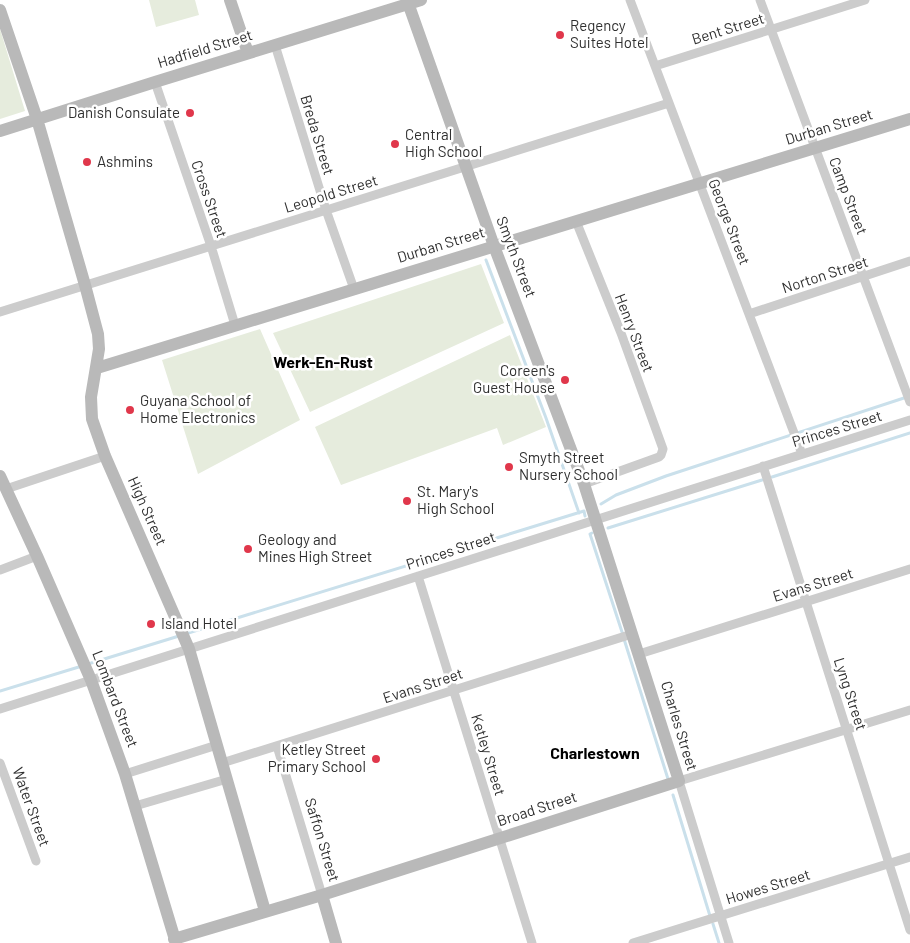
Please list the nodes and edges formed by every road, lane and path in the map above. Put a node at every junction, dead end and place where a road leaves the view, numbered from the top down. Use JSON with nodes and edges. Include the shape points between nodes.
{"nodes":[{"id":1,"x":230,"y":0,"type":"edge"},
{"id":2,"x":630,"y":0,"type":"edge"},
{"id":3,"x":760,"y":0,"type":"edge"},
{"id":4,"x":866,"y":0,"type":"edge"},
{"id":5,"x":412,"y":1,"type":"edge"},
{"id":6,"x":0,"y":10,"type":"edge"},
{"id":7,"x":772,"y":30,"type":"junction"},
{"id":8,"x":275,"y":45,"type":"junction"},
{"id":9,"x":248,"y":53,"type":"junction"},
{"id":10,"x":655,"y":66,"type":"junction"},
{"id":11,"x":155,"y":82,"type":"junction"},
{"id":12,"x":669,"y":103,"type":"junction"},
{"id":13,"x":37,"y":119,"type":"junction"},
{"id":14,"x":910,"y":119,"type":"edge"},
{"id":15,"x":0,"y":131,"type":"edge"},
{"id":16,"x":815,"y":148,"type":"junction"},
{"id":17,"x":466,"y":167,"type":"junction"},
{"id":18,"x":699,"y":183,"type":"junction"},
{"id":19,"x":326,"y":210,"type":"junction"},
{"id":20,"x":576,"y":221,"type":"junction"},
{"id":21,"x":211,"y":246,"type":"junction"},
{"id":22,"x":494,"y":246,"type":"junction"},
{"id":23,"x":910,"y":261,"type":"edge"},
{"id":24,"x":864,"y":277,"type":"junction"},
{"id":25,"x":85,"y":285,"type":"junction"},
{"id":26,"x":354,"y":289,"type":"junction"},
{"id":27,"x":0,"y":312,"type":"edge"},
{"id":28,"x":749,"y":314,"type":"junction"},
{"id":29,"x":235,"y":325,"type":"junction"},
{"id":30,"x":97,"y":368,"type":"junction"},
{"id":31,"x":910,"y":402,"type":"edge"},
{"id":32,"x":910,"y":420,"type":"edge"},
{"id":33,"x":802,"y":454,"type":"junction"},
{"id":34,"x":105,"y":456,"type":"junction"},
{"id":35,"x":763,"y":466,"type":"junction"},
{"id":36,"x":0,"y":476,"type":"edge"},
{"id":37,"x":584,"y":484,"type":"junction"},
{"id":38,"x":6,"y":489,"type":"junction"},
{"id":39,"x":596,"y":520,"type":"junction"},
{"id":40,"x":37,"y":556,"type":"junction"},
{"id":41,"x":0,"y":570,"type":"edge"},
{"id":42,"x":910,"y":570,"type":"edge"},
{"id":43,"x":418,"y":576,"type":"junction"},
{"id":44,"x":806,"y":602,"type":"junction"},
{"id":45,"x":632,"y":634,"type":"junction"},
{"id":46,"x":188,"y":649,"type":"junction"},
{"id":47,"x":639,"y":654,"type":"junction"},
{"id":48,"x":91,"y":680,"type":"junction"},
{"id":49,"x":454,"y":690,"type":"junction"},
{"id":50,"x":0,"y":708,"type":"edge"},
{"id":51,"x":910,"y":710,"type":"edge"},
{"id":52,"x":847,"y":730,"type":"junction"},
{"id":53,"x":217,"y":745,"type":"junction"},
{"id":54,"x":277,"y":746,"type":"junction"},
{"id":55,"x":0,"y":763,"type":"edge"},
{"id":56,"x":222,"y":763,"type":"junction"},
{"id":57,"x":125,"y":774,"type":"junction"},
{"id":58,"x":227,"y":779,"type":"junction"},
{"id":59,"x":679,"y":781,"type":"junction"},
{"id":60,"x":135,"y":806,"type":"junction"},
{"id":61,"x":499,"y":838,"type":"junction"},
{"id":62,"x":910,"y":857,"type":"edge"},
{"id":63,"x":36,"y":861,"type":"dead end"},
{"id":64,"x":889,"y":864,"type":"junction"},
{"id":65,"x":322,"y":895,"type":"junction"},
{"id":66,"x":265,"y":911,"type":"junction"},
{"id":67,"x":720,"y":916,"type":"junction"},
{"id":68,"x":910,"y":930,"type":"edge"},
{"id":69,"x":175,"y":941,"type":"edge"},
{"id":70,"x":336,"y":943,"type":"edge"},
{"id":71,"x":532,"y":943,"type":"edge"},
{"id":72,"x":633,"y":943,"type":"edge"},
{"id":73,"x":729,"y":943,"type":"edge"}],
"edges":[{"from":1,"to":9,"type":"main road"},
{"from":2,"to":10,"type":"street","name":"George Street"},
{"from":3,"to":7,"type":"street","name":"Camp Street"},
{"from":4,"to":7,"type":"street","name":"Bent Street"},
{"from":5,"to":8,"type":"main road","name":"Hadfield Street"},
{"from":5,"to":17,"type":"main road","name":"Smyth Street"},
{"from":6,"to":13,"type":"main road","name":"High Street"},
{"from":7,"to":10,"type":"street","name":"Bent Street"},
{"from":7,"to":16,"type":"street","name":"Camp Street"},
{"from":8,"to":9,"type":"main road","name":"Hadfield Street"},
{"from":8,"to":19,"type":"street","name":"Breda Street"},
{"from":9,"to":11,"type":"main road","name":"Hadfield Street"},
{"from":10,"to":12,"type":"street","name":"George Street"},
{"from":11,"to":13,"type":"main road","name":"Hadfield Street"},
{"from":11,"to":21,"type":"street","name":"Cross Street"},
{"from":12,"to":17,"type":"street","name":"Leopold Street"},
{"from":12,"to":18,"type":"street","name":"George Street"},
{"from":13,"to":15,"type":"main road","name":"Hadfield Street"},
{"from":13,"to":25,"type":"main road","name":"High Street"},
{"from":14,"to":16,"type":"main road","name":"Durban Street"},
{"from":16,"to":18,"type":"main road","name":"Durban Street"},
{"from":16,"to":24,"type":"street","name":"Camp Street"},
{"from":17,"to":19,"type":"street","name":"Leopold Street"},
{"from":17,"to":22,"type":"main road","name":"Smyth Street"},
{"from":18,"to":20,"type":"main road","name":"Durban Street"},
{"from":18,"to":28,"type":"street","name":"George Street"},
{"from":19,"to":21,"type":"street","name":"Leopold Street"},
{"from":19,"to":26,"type":"street","name":"Breda Street"},
{"from":20,"to":22,"type":"main road","name":"Durban Street"},
{"from":20,"to":37,"type":"street","name":"Henry Street","via":[[663,449],[659,457]]},
{"from":21,"to":25,"type":"street","name":"Leopold Street"},
{"from":21,"to":29,"type":"street","name":"Cross Street"},
{"from":22,"to":26,"type":"main road","name":"Durban Street"},
{"from":22,"to":37,"type":"main road","name":"Smyth Street"},
{"from":23,"to":24,"type":"street","name":"Norton Street"},
{"from":24,"to":28,"type":"street","name":"Norton Street"},
{"from":24,"to":31,"type":"street","name":"Camp Street"},
{"from":25,"to":27,"type":"street","name":"Leopold Street"},
{"from":25,"to":30,"type":"main road","name":"High Street","via":[[98,334]]},
{"from":26,"to":29,"type":"main road","name":"Durban Street"},
{"from":28,"to":33,"type":"street","name":"George Street"},
{"from":29,"to":30,"type":"main road","name":"Durban Street"},
{"from":30,"to":34,"type":"main road","name":"High Street","via":[[91,397],[92,418]]},
{"from":32,"to":33,"type":"street","name":"Princes Street"},
{"from":33,"to":35,"type":"street","name":"Princes Street"},
{"from":34,"to":38,"type":"street"},
{"from":34,"to":46,"type":"main road","name":"High Street"},
{"from":35,"to":39,"type":"street","name":"Princes Street"},
{"from":35,"to":44,"type":"street","name":"Lyng Street"},
{"from":36,"to":38,"type":"main road","name":"Lombard Street"},
{"from":37,"to":39,"type":"main road","name":"Smyth Street"},
{"from":38,"to":40,"type":"main road","name":"Lombard Street"},
{"from":39,"to":43,"type":"street","name":"Princes Street"},
{"from":39,"to":45,"type":"main road","name":"Charles Street"},
{"from":40,"to":41,"type":"street"},
{"from":40,"to":48,"type":"main road","name":"Lombard Street"},
{"from":42,"to":44,"type":"street","name":"Evans Street"},
{"from":43,"to":46,"type":"street","name":"Princes Street"},
{"from":43,"to":49,"type":"street","name":"Ketley Street"},
{"from":44,"to":47,"type":"street","name":"Evans Street"},
{"from":44,"to":52,"type":"street","name":"Lyng Street"},
{"from":45,"to":47,"type":"main road","name":"Charles Street"},
{"from":45,"to":49,"type":"street","name":"Evans Street"},
{"from":46,"to":48,"type":"street","name":"Princes Street"},
{"from":46,"to":53,"type":"main road","name":"High Street"},
{"from":47,"to":59,"type":"main road","name":"Charles Street"},
{"from":48,"to":50,"type":"street","name":"Princes Street"},
{"from":48,"to":57,"type":"main road","name":"Lombard Street"},
{"from":49,"to":54,"type":"street","name":"Evans Street"},
{"from":49,"to":61,"type":"street","name":"Ketley Street"},
{"from":51,"to":52,"type":"street","name":"Broad Street"},
{"from":52,"to":59,"type":"street","name":"Broad Street"},
{"from":52,"to":64,"type":"street","name":"Lyng Street"},
{"from":53,"to":56,"type":"main road","name":"High Street"},
{"from":53,"to":57,"type":"street"},
{"from":54,"to":56,"type":"street","name":"Evans Street"},
{"from":54,"to":65,"type":"street","name":"Saffon Street"},
{"from":55,"to":63,"type":"street","name":"Water Street"},
{"from":56,"to":58,"type":"main road","name":"High Street"},
{"from":57,"to":60,"type":"main road","name":"Lombard Street"},
{"from":58,"to":60,"type":"street"},
{"from":58,"to":66,"type":"main road","name":"High Street"},
{"from":59,"to":61,"type":"main road","name":"Broad Street"},
{"from":59,"to":67,"type":"street","name":"Charles Street"},
{"from":60,"to":69,"type":"main road","name":"Lombard Street"},
{"from":61,"to":65,"type":"main road","name":"Broad Street"},
{"from":61,"to":71,"type":"street","name":"Ketley Street"},
{"from":62,"to":64,"type":"street","name":"Howes Street"},
{"from":64,"to":67,"type":"street","name":"Howes Street"},
{"from":64,"to":68,"type":"street","name":"Lyng Street"},
{"from":65,"to":66,"type":"main road","name":"Broad Street"},
{"from":65,"to":70,"type":"main road","name":"Saffon Street"},
{"from":66,"to":69,"type":"main road","name":"Broad Street"},
{"from":67,"to":72,"type":"street","name":"Howes Street"},
{"from":67,"to":73,"type":"street","name":"Charles Street"}]}
